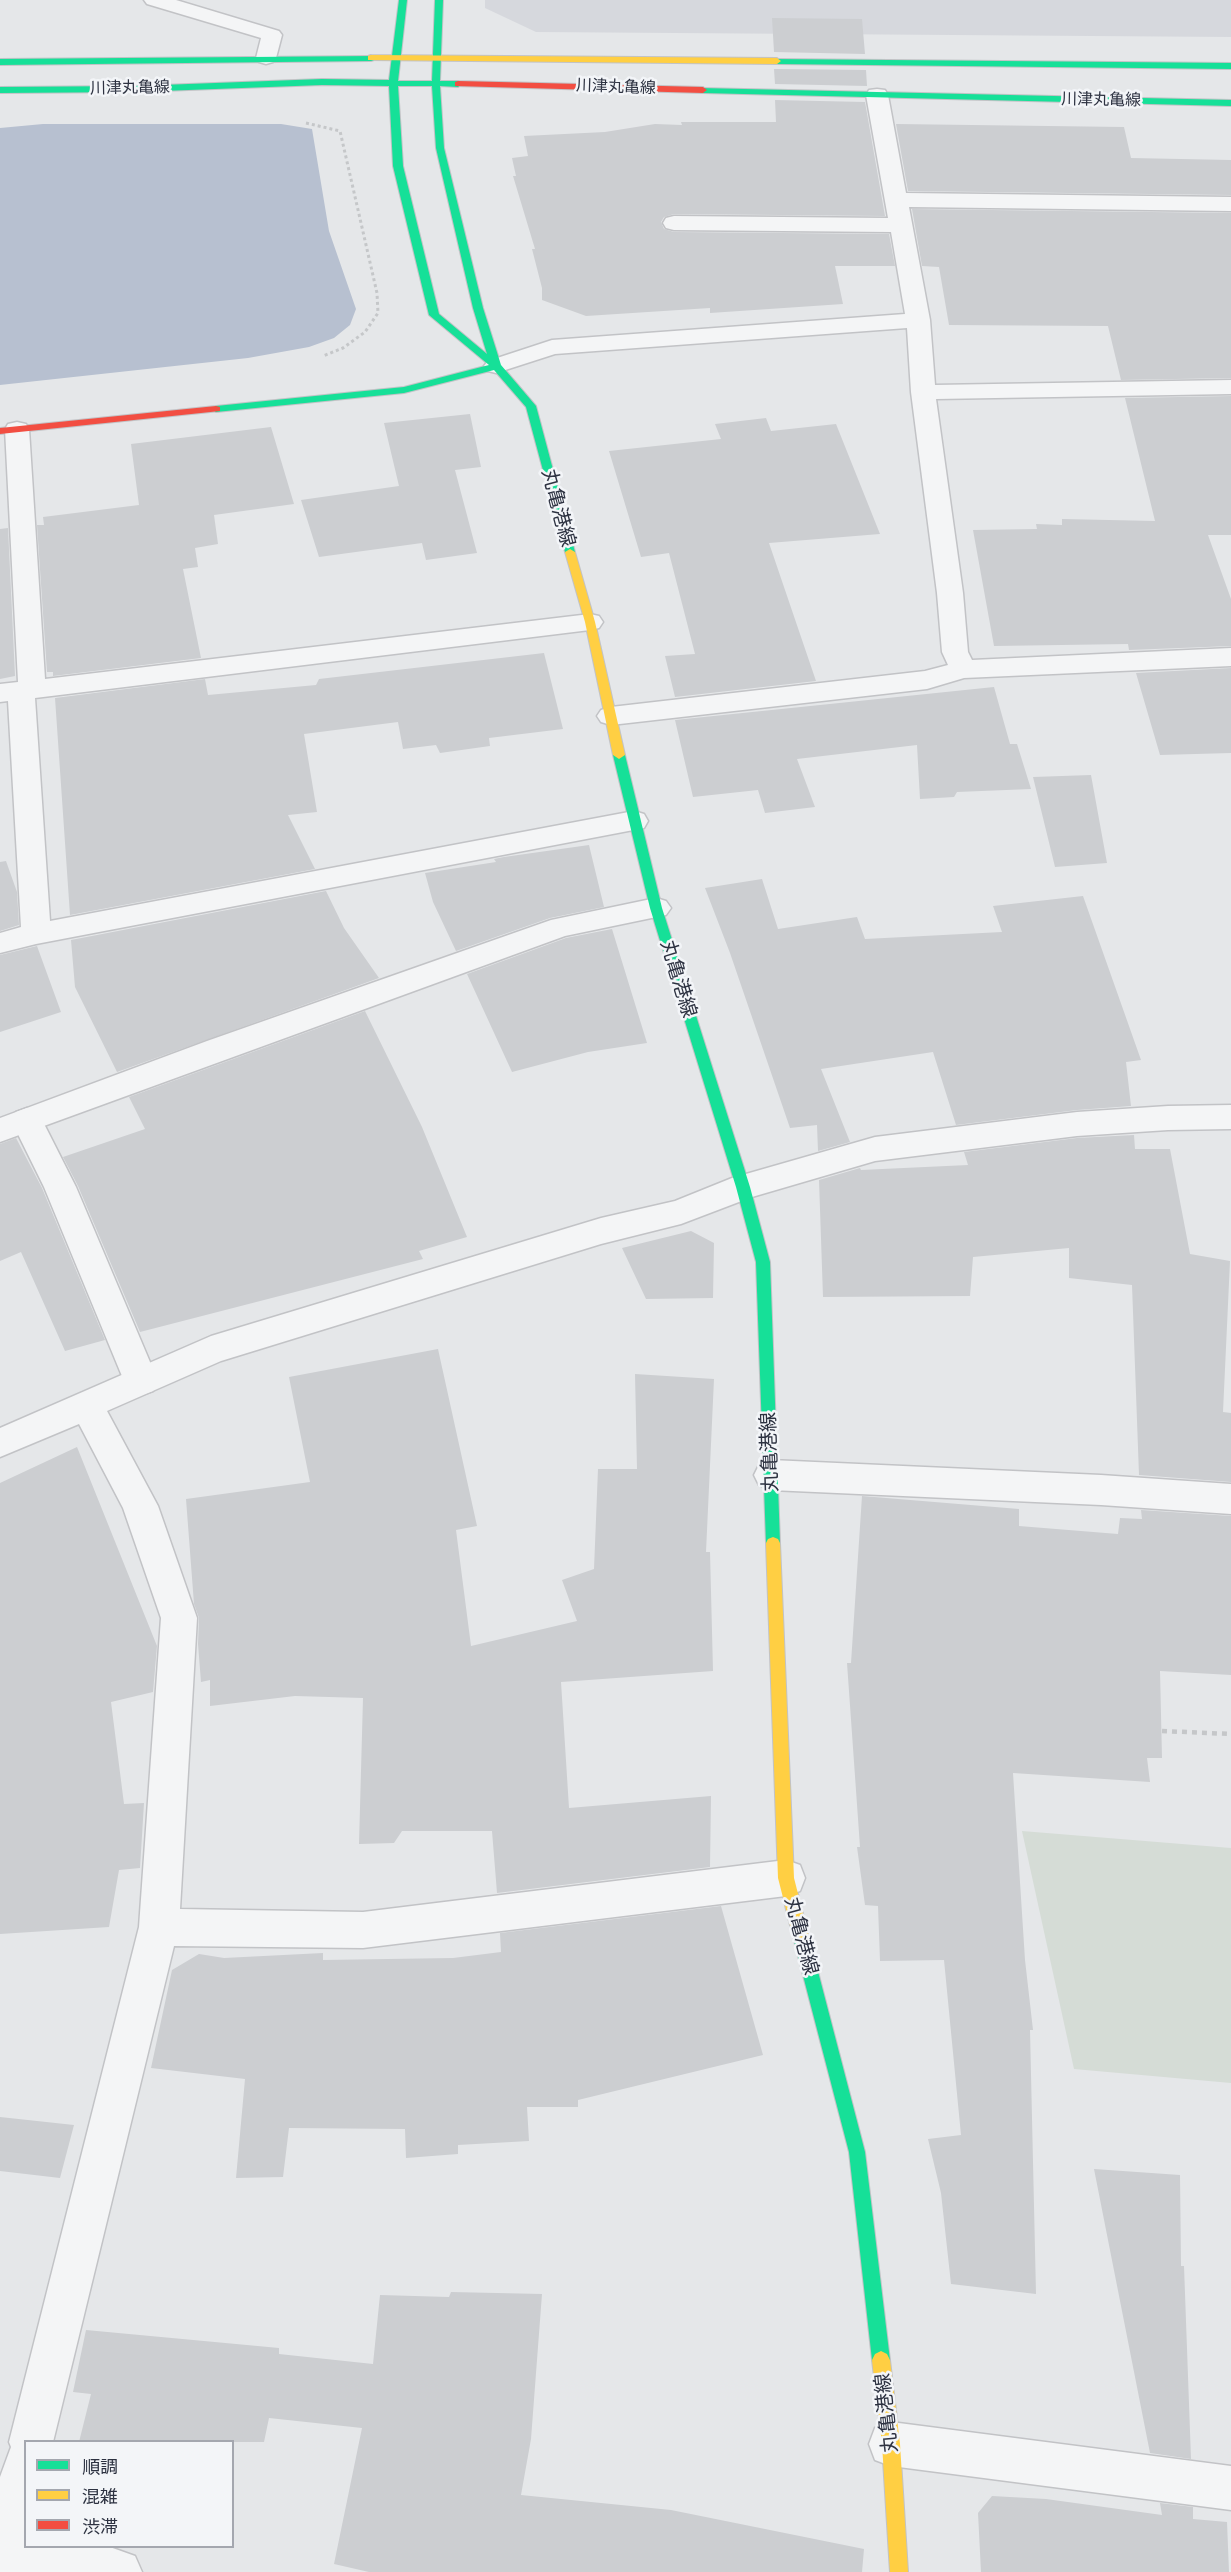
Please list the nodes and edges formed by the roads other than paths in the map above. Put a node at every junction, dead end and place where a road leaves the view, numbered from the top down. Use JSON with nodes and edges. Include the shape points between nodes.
{"nodes":[{"id":1,"x":154,"y":0,"type":"edge"},
{"id":2,"x":403,"y":0,"type":"edge"},
{"id":3,"x":439,"y":0,"type":"edge"},
{"id":4,"x":438,"y":57,"type":"junction"},
{"id":5,"x":266,"y":58,"type":"junction"},
{"id":6,"x":395,"y":58,"type":"junction"},
{"id":7,"x":0,"y":62,"type":"edge"},
{"id":8,"x":1231,"y":66,"type":"edge"},
{"id":9,"x":393,"y":83,"type":"junction"},
{"id":10,"x":436,"y":84,"type":"junction"},
{"id":11,"x":0,"y":90,"type":"edge"},
{"id":12,"x":878,"y":95,"type":"junction"},
{"id":13,"x":1231,"y":103,"type":"edge"},
{"id":14,"x":897,"y":200,"type":"junction"},
{"id":15,"x":1231,"y":204,"type":"edge"},
{"id":16,"x":674,"y":223,"type":"dead end"},
{"id":17,"x":902,"y":225,"type":"junction"},
{"id":18,"x":918,"y":320,"type":"junction"},
{"id":19,"x":496,"y":366,"type":"junction"},
{"id":20,"x":1231,"y":387,"type":"edge"},
{"id":21,"x":923,"y":392,"type":"junction"},
{"id":22,"x":8,"y":430,"type":"edge"},
{"id":23,"x":590,"y":622,"type":"junction"},
{"id":24,"x":1231,"y":657,"type":"edge"},
{"id":25,"x":963,"y":669,"type":"junction"},
{"id":26,"x":18,"y":690,"type":"edge"},
{"id":27,"x":611,"y":716,"type":"junction"},
{"id":28,"x":634,"y":821,"type":"junction"},
{"id":29,"x":656,"y":908,"type":"junction"},
{"id":30,"x":36,"y":934,"type":"junction"},
{"id":31,"x":0,"y":944,"type":"edge"},
{"id":32,"x":1231,"y":1117,"type":"edge"},
{"id":33,"x":13,"y":1125,"type":"edge"},
{"id":34,"x":742,"y":1187,"type":"junction"},
{"id":35,"x":141,"y":1381,"type":"junction"},
{"id":36,"x":86,"y":1405,"type":"junction"},
{"id":37,"x":0,"y":1443,"type":"edge"},
{"id":38,"x":771,"y":1475,"type":"junction"},
{"id":39,"x":1231,"y":1499,"type":"edge"},
{"id":40,"x":786,"y":1878,"type":"junction"},
{"id":41,"x":159,"y":1928,"type":"junction"},
{"id":42,"x":31,"y":2440,"type":"edge"},
{"id":43,"x":891,"y":2444,"type":"junction"},
{"id":44,"x":24,"y":2470,"type":"edge"},
{"id":45,"x":1231,"y":2488,"type":"edge"},
{"id":46,"x":2,"y":2551,"type":"edge"},
{"id":47,"x":119,"y":2572,"type":"edge"},
{"id":48,"x":899,"y":2572,"type":"edge"}],
"edges":[{"from":1,"to":5,"type":"street","via":[[272,35]]},
{"from":2,"to":6,"type":"main road","name":"丸亀港線"},
{"from":3,"to":4,"type":"main road","name":"丸亀港線"},
{"from":4,"to":6,"type":"main road","name":"川津丸亀線"},
{"from":4,"to":8,"type":"main road","name":"川津丸亀線"},
{"from":4,"to":10,"type":"main road","name":"丸亀港線"},
{"from":5,"to":6,"type":"main road","name":"川津丸亀線"},
{"from":5,"to":7,"type":"main road","name":"川津丸亀線"},
{"from":6,"to":9,"type":"main road","name":"丸亀港線"},
{"from":9,"to":10,"type":"main road","name":"川津丸亀線"},
{"from":9,"to":11,"type":"main road","name":"川津丸亀線"},
{"from":9,"to":19,"type":"main road","name":"丸亀港線","via":[[398,166],[434,315]]},
{"from":10,"to":12,"type":"main road","name":"川津丸亀線"},
{"from":10,"to":19,"type":"main road","name":"丸亀港線","via":[[440,148],[478,308]]},
{"from":12,"to":13,"type":"main road","name":"川津丸亀線"},
{"from":12,"to":14,"type":"street"},
{"from":14,"to":15,"type":"street"},
{"from":14,"to":17,"type":"street"},
{"from":16,"to":17,"type":"street"},
{"from":17,"to":18,"type":"street"},
{"from":18,"to":19,"type":"street","via":[[552,347]]},
{"from":18,"to":21,"type":"street"},
{"from":19,"to":22,"type":"main road","via":[[404,390]]},
{"from":19,"to":23,"type":"main road","name":"丸亀港線","via":[[531,406]]},
{"from":20,"to":21,"type":"street"},
{"from":21,"to":25,"type":"street","via":[[955,652]]},
{"from":22,"to":26,"type":"street"},
{"from":23,"to":26,"type":"street"},
{"from":23,"to":27,"type":"main road","name":"丸亀港線"},
{"from":24,"to":25,"type":"street"},
{"from":25,"to":27,"type":"street","via":[[927,680]]},
{"from":26,"to":30,"type":"street"},
{"from":27,"to":28,"type":"main road","name":"丸亀港線"},
{"from":28,"to":29,"type":"main road","name":"丸亀港線"},
{"from":28,"to":30,"type":"street"},
{"from":29,"to":33,"type":"street","via":[[561,927]]},
{"from":29,"to":34,"type":"main road","name":"丸亀港線"},
{"from":30,"to":31,"type":"street"},
{"from":32,"to":34,"type":"street","via":[[1077,1124],[875,1149]]},
{"from":33,"to":35,"type":"street","via":[[60,1187]]},
{"from":34,"to":35,"type":"street","via":[[681,1212],[601,1231],[211,1350]]},
{"from":34,"to":38,"type":"main road","name":"丸亀港線","via":[[763,1262]]},
{"from":35,"to":36,"type":"street"},
{"from":36,"to":37,"type":"street"},
{"from":36,"to":41,"type":"street","via":[[140,1506],[179,1618]]},
{"from":38,"to":39,"type":"street"},
{"from":38,"to":40,"type":"main road","name":"丸亀港線"},
{"from":40,"to":41,"type":"street","via":[[363,1930]]},
{"from":40,"to":43,"type":"main road","name":"丸亀港線","via":[[857,2152]]},
{"from":41,"to":42,"type":"street"},
{"from":43,"to":45,"type":"street"},
{"from":43,"to":48,"type":"main road","name":"丸亀港線"},
{"from":44,"to":46,"type":"street"},
{"from":46,"to":47,"type":"street"}]}
